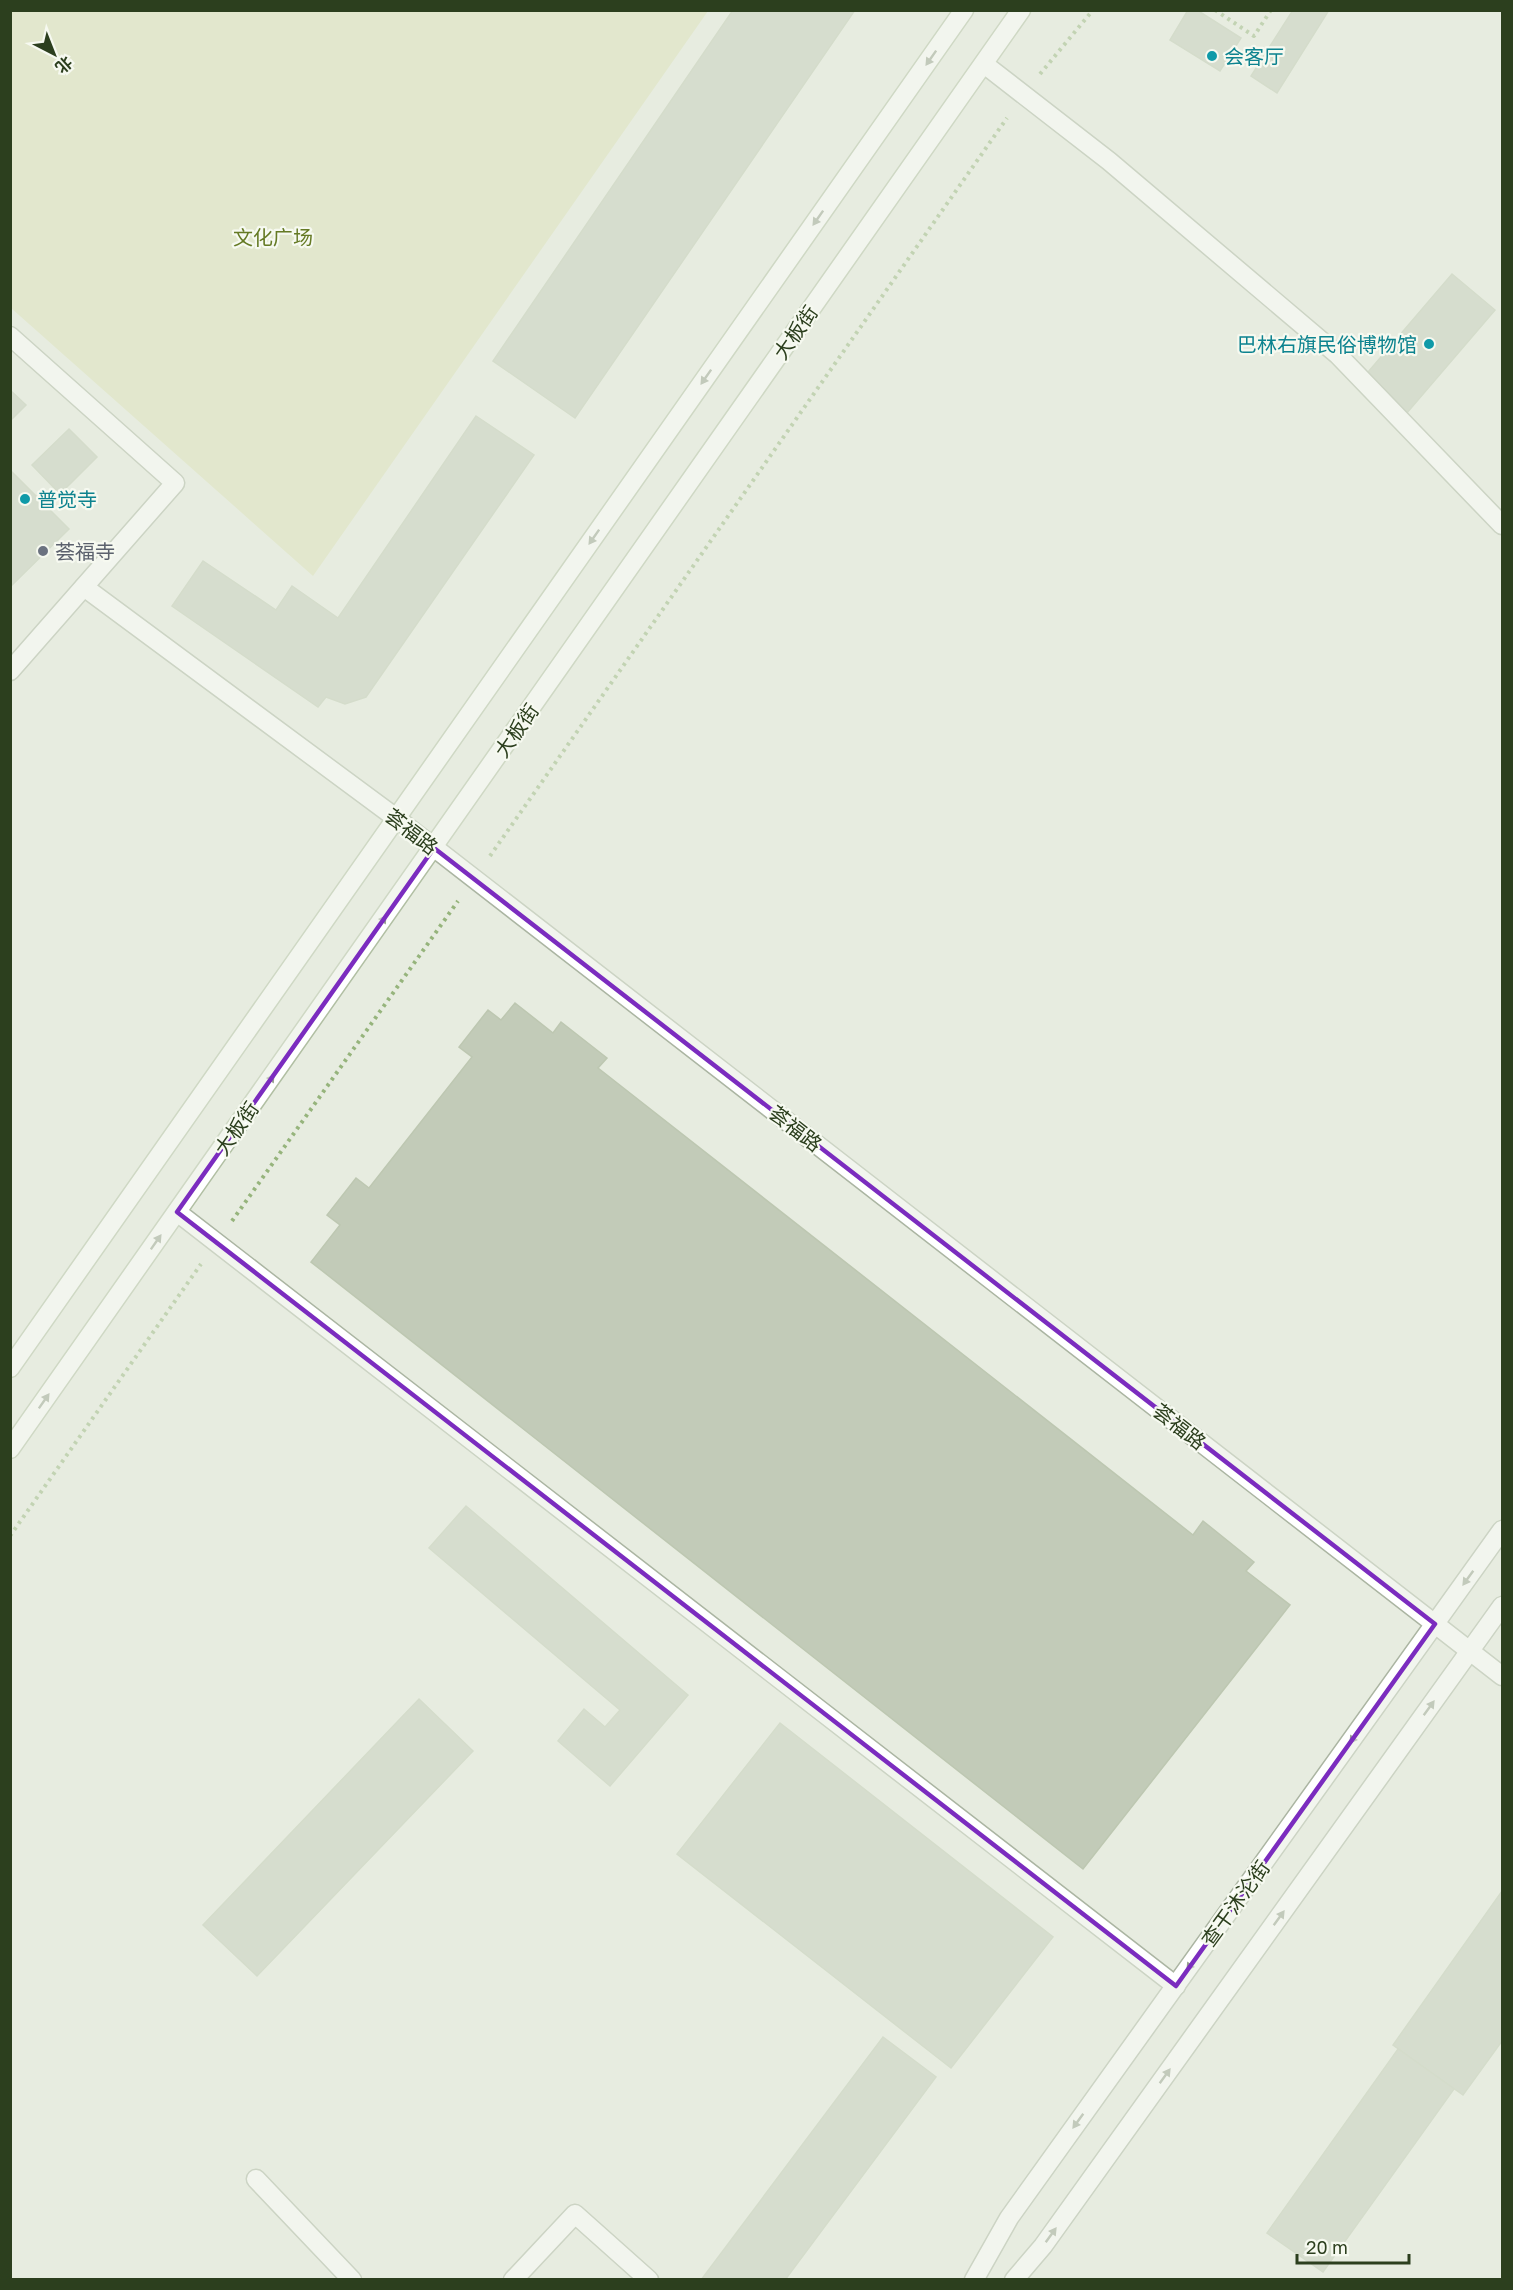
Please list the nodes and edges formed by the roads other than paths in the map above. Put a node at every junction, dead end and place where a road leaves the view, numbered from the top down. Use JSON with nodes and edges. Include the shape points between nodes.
{"nodes":[{"id":1,"x":964,"y":10,"type":"edge"},
{"id":2,"x":1021,"y":10,"type":"edge"},
{"id":3,"x":984,"y":64,"type":"junction"},
{"id":4,"x":10,"y":336,"type":"edge"},
{"id":5,"x":1503,"y":525,"type":"edge"},
{"id":6,"x":84,"y":587,"type":"junction"},
{"id":7,"x":10,"y":670,"type":"edge"},
{"id":8,"x":396,"y":818,"type":"junction"},
{"id":9,"x":434,"y":848,"type":"junction"},
{"id":10,"x":177,"y":1212,"type":"junction"},
{"id":11,"x":10,"y":1368,"type":"edge"},
{"id":12,"x":10,"y":1449,"type":"edge"},
{"id":13,"x":1503,"y":1530,"type":"edge"},
{"id":14,"x":1503,"y":1606,"type":"edge"},
{"id":15,"x":1435,"y":1624,"type":"junction"},
{"id":16,"x":1470,"y":1651,"type":"junction"},
{"id":17,"x":1503,"y":1676,"type":"edge"},
{"id":18,"x":1176,"y":1986,"type":"junction"},
{"id":19,"x":256,"y":2179,"type":"dead end"},
{"id":20,"x":352,"y":2280,"type":"edge"},
{"id":21,"x":513,"y":2280,"type":"edge"},
{"id":22,"x":649,"y":2280,"type":"edge"},
{"id":23,"x":975,"y":2280,"type":"edge"},
{"id":24,"x":1014,"y":2280,"type":"edge"}],
"edges":[{"from":1,"to":8,"type":"street","one_way":true},
{"from":2,"to":3,"type":"street","name":"大板街"},
{"from":3,"to":5,"type":"street","via":[[1109,160],[1338,355]]},
{"from":3,"to":9,"type":"street","name":"大板街"},
{"from":4,"to":6,"type":"street","via":[[176,483]]},
{"from":6,"to":7,"type":"street"},
{"from":6,"to":8,"type":"street","name":"荟福路"},
{"from":8,"to":9,"type":"street","name":"荟福路"},
{"from":8,"to":11,"type":"street"},
{"from":10,"to":9,"type":"street","name":"大板街","one_way":true},
{"from":9,"to":15,"type":"street","name":"荟福路"},
{"from":12,"to":10,"type":"street","name":"大板街","one_way":true},
{"from":10,"to":18,"type":"street"},
{"from":13,"to":15,"type":"street","name":"查干沐沦街","one_way":true},
{"from":14,"to":16,"type":"street"},
{"from":15,"to":16,"type":"street","name":"荟福路"},
{"from":15,"to":18,"type":"street","name":"查干沐沦街","one_way":true},
{"from":16,"to":17,"type":"street","name":"荟福路"},
{"from":24,"to":16,"type":"street","one_way":true,"via":[[1043,2246]]},
{"from":18,"to":23,"type":"street","name":"查干沐沦街","one_way":true,"via":[[1009,2218]]},
{"from":19,"to":20,"type":"street"},
{"from":21,"to":22,"type":"street","via":[[575,2214]]}]}
